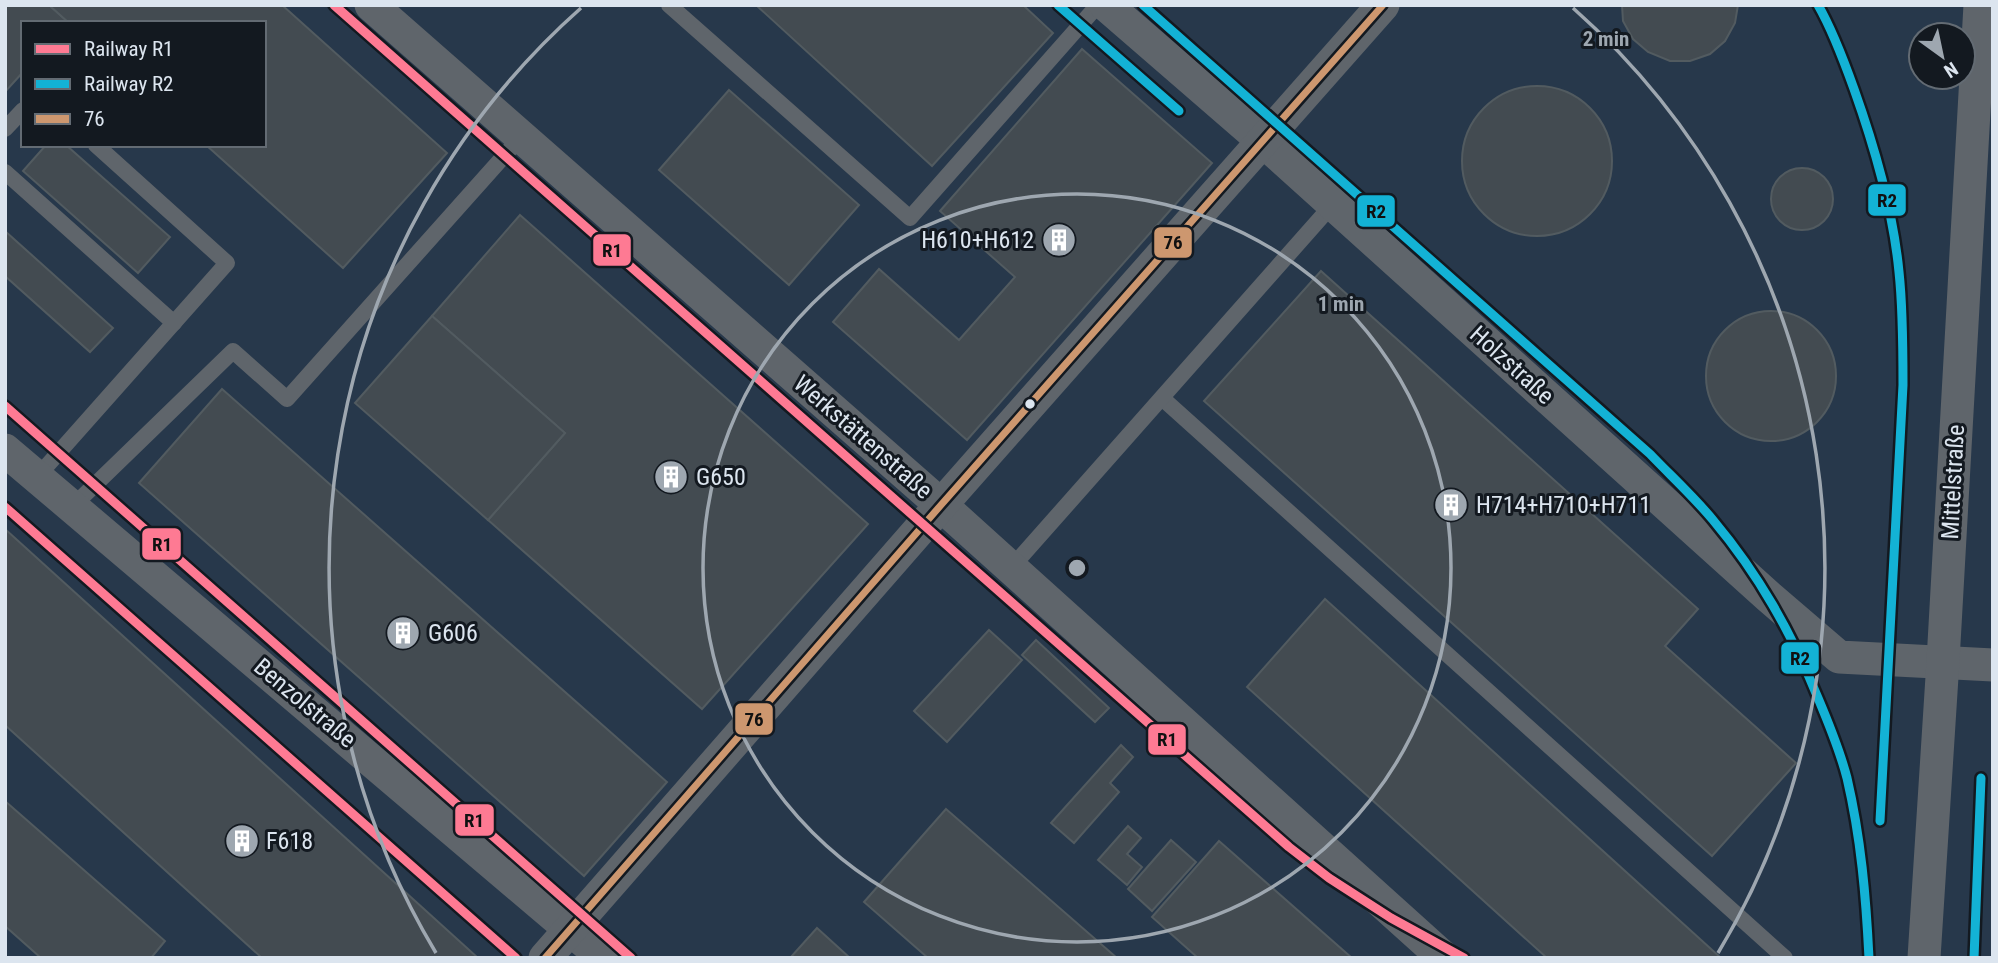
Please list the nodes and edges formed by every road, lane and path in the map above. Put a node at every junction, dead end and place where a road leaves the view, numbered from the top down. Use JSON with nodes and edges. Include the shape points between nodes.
{"nodes":[{"id":1,"x":371,"y":5,"type":"edge"},
{"id":2,"x":670,"y":5,"type":"edge"},
{"id":3,"x":1098,"y":5,"type":"edge"},
{"id":4,"x":1106,"y":5,"type":"edge"},
{"id":5,"x":1383,"y":5,"type":"edge"},
{"id":6,"x":1980,"y":5,"type":"edge"},
{"id":7,"x":21,"y":112,"type":"edge"},
{"id":8,"x":6,"y":125,"type":"edge"},
{"id":9,"x":521,"y":136,"type":"junction"},
{"id":10,"x":1263,"y":141,"type":"junction"},
{"id":11,"x":98,"y":147,"type":"edge"},
{"id":12,"x":5,"y":172,"type":"edge"},
{"id":13,"x":1333,"y":204,"type":"junction"},
{"id":14,"x":174,"y":323,"type":"junction"},
{"id":15,"x":1162,"y":398,"type":"junction"},
{"id":16,"x":5,"y":450,"type":"edge"},
{"id":17,"x":37,"y":477,"type":"junction"},
{"id":18,"x":941,"y":505,"type":"junction"},
{"id":19,"x":72,"y":506,"type":"junction"},
{"id":20,"x":1011,"y":568,"type":"junction"},
{"id":21,"x":1943,"y":661,"type":"junction"},
{"id":22,"x":1993,"y":665,"type":"edge"},
{"id":23,"x":571,"y":929,"type":"junction"},
{"id":24,"x":545,"y":958,"type":"edge"},
{"id":25,"x":604,"y":958,"type":"edge"},
{"id":26,"x":1444,"y":958,"type":"edge"},
{"id":27,"x":1785,"y":958,"type":"edge"},
{"id":28,"x":1924,"y":958,"type":"edge"}],
"edges":[{"from":1,"to":9,"type":"street","name":"Werkstättenstraße"},
{"from":2,"to":3,"type":"lane","via":[[910,218]]},
{"from":4,"to":10,"type":"street","name":"Holzstraße"},
{"from":5,"to":10,"type":"street"},
{"from":6,"to":21,"type":"street","name":"Mittelstraße"},
{"from":7,"to":8,"type":"lane"},
{"from":9,"to":18,"type":"street","name":"Werkstättenstraße"},
{"from":9,"to":19,"type":"lane","via":[[287,399],[233,351]]},
{"from":10,"to":13,"type":"street","name":"Holzstraße"},
{"from":10,"to":18,"type":"street"},
{"from":11,"to":14,"type":"lane","via":[[227,263]]},
{"from":12,"to":14,"type":"lane"},
{"from":13,"to":15,"type":"lane"},
{"from":13,"to":21,"type":"street","name":"Holzstraße","via":[[1839,657]]},
{"from":14,"to":17,"type":"lane"},
{"from":15,"to":20,"type":"lane"},
{"from":15,"to":27,"type":"lane"},
{"from":16,"to":17,"type":"street","name":"Benzolstraße"},
{"from":17,"to":19,"type":"street","name":"Benzolstraße"},
{"from":18,"to":20,"type":"street","name":"Werkstättenstraße"},
{"from":18,"to":23,"type":"street"},
{"from":19,"to":23,"type":"street","name":"Benzolstraße"},
{"from":20,"to":26,"type":"street","name":"Werkstättenstraße"},
{"from":21,"to":22,"type":"street","name":"Holzstraße"},
{"from":21,"to":28,"type":"street","name":"Mittelstraße"},
{"from":23,"to":24,"type":"street"},
{"from":23,"to":25,"type":"street","name":"Benzolstraße"}]}
